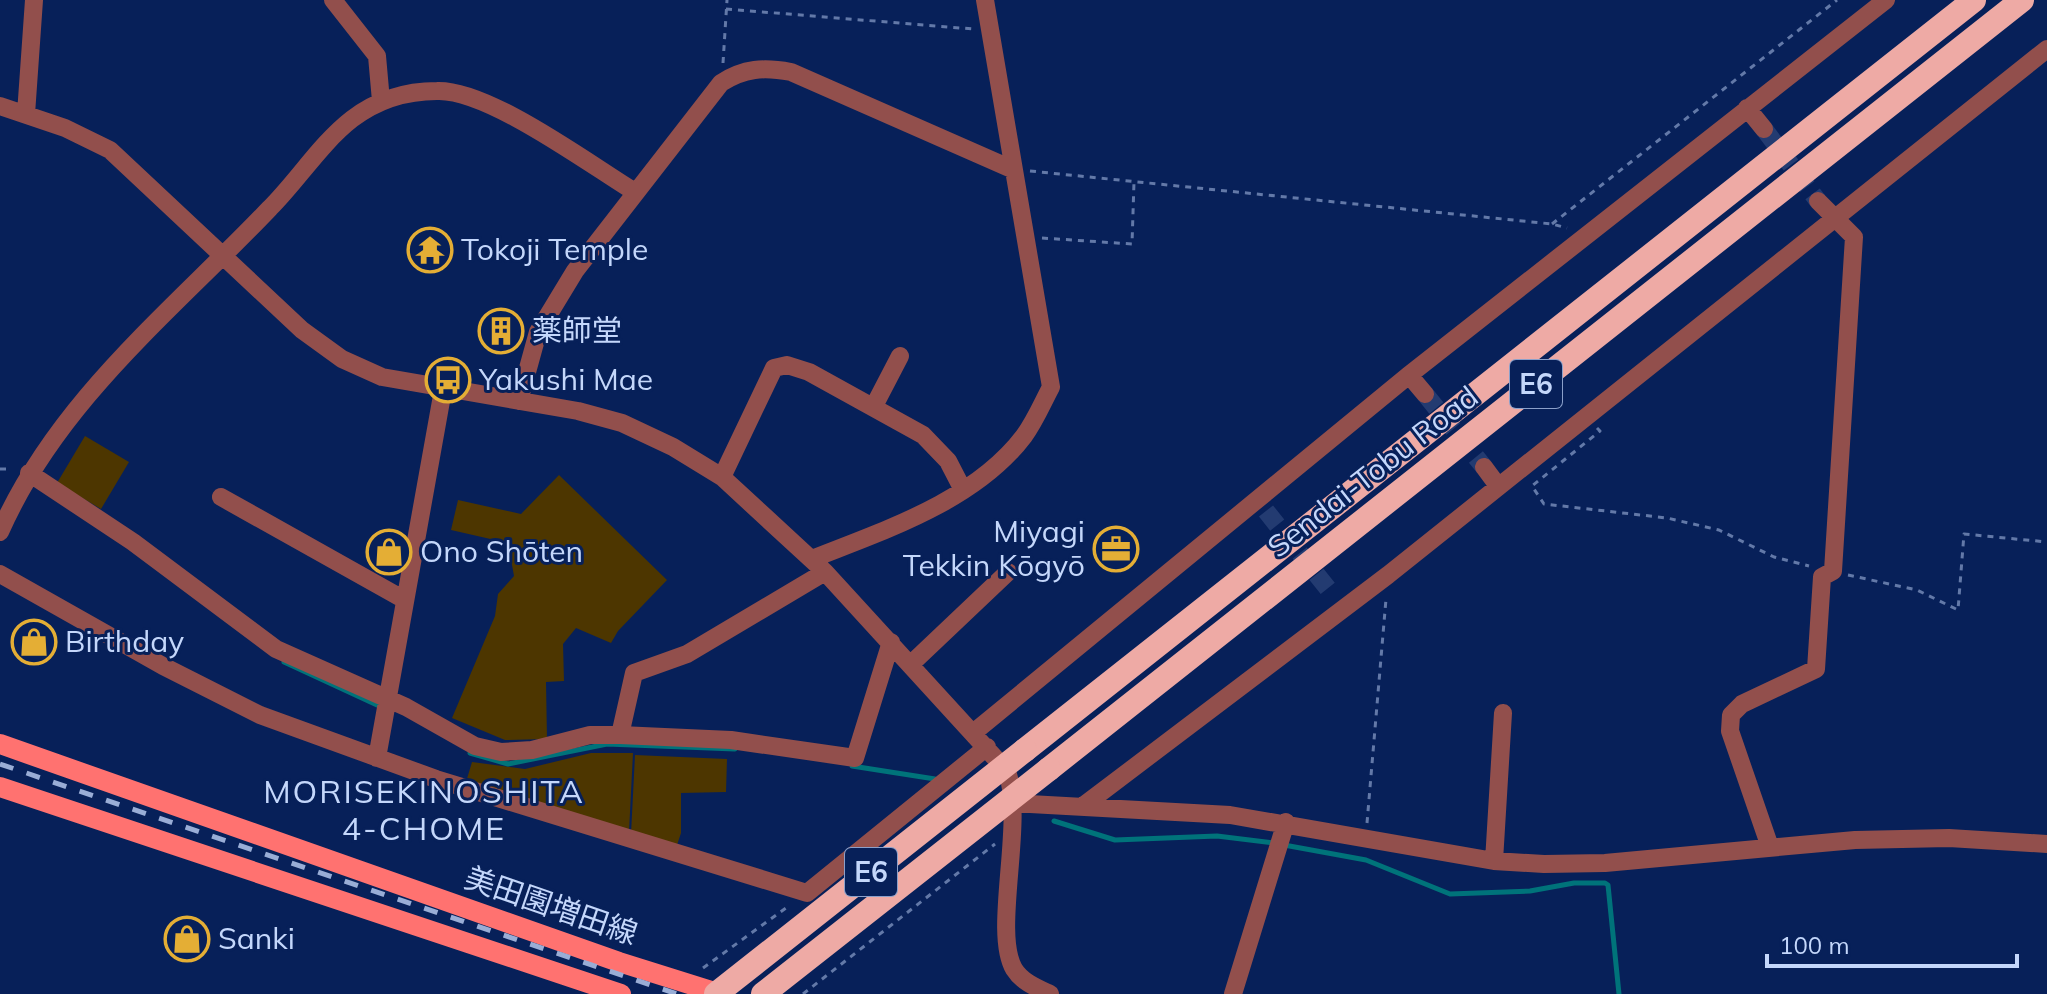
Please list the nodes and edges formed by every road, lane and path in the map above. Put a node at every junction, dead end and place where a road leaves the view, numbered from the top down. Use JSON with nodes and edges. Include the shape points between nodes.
{"nodes":[{"id":1,"x":34,"y":0,"type":"edge"},
{"id":2,"x":333,"y":0,"type":"edge"},
{"id":3,"x":727,"y":0,"type":"edge"},
{"id":4,"x":985,"y":0,"type":"edge"},
{"id":5,"x":1837,"y":0,"type":"edge"},
{"id":6,"x":1886,"y":0,"type":"edge"},
{"id":7,"x":1974,"y":0,"type":"edge"},
{"id":8,"x":2022,"y":0,"type":"edge"},
{"id":9,"x":726,"y":9,"type":"junction"},
{"id":10,"x":988,"y":30,"type":"junction"},
{"id":11,"x":2047,"y":49,"type":"edge"},
{"id":12,"x":721,"y":83,"type":"junction"},
{"id":13,"x":381,"y":101,"type":"junction"},
{"id":14,"x":0,"y":106,"type":"edge"},
{"id":15,"x":1747,"y":108,"type":"junction"},
{"id":16,"x":26,"y":114,"type":"junction"},
{"id":17,"x":1764,"y":129,"type":"tunnel mouth"},
{"id":18,"x":1014,"y":170,"type":"junction"},
{"id":19,"x":1134,"y":182,"type":"junction"},
{"id":20,"x":635,"y":192,"type":"junction"},
{"id":21,"x":1818,"y":201,"type":"tunnel mouth"},
{"id":22,"x":1835,"y":221,"type":"junction"},
{"id":23,"x":1552,"y":224,"type":"junction"},
{"id":24,"x":1586,"y":235,"type":"junction"},
{"id":25,"x":1026,"y":237,"type":"junction"},
{"id":26,"x":225,"y":254,"type":"junction"},
{"id":27,"x":900,"y":356,"type":"dead end"},
{"id":28,"x":1409,"y":375,"type":"junction"},
{"id":29,"x":443,"y":390,"type":"junction"},
{"id":30,"x":1425,"y":394,"type":"tunnel mouth"},
{"id":31,"x":519,"y":401,"type":"junction"},
{"id":32,"x":874,"y":406,"type":"junction"},
{"id":33,"x":1585,"y":414,"type":"junction"},
{"id":34,"x":1484,"y":467,"type":"tunnel mouth"},
{"id":35,"x":29,"y":473,"type":"junction"},
{"id":36,"x":722,"y":477,"type":"junction"},
{"id":37,"x":1498,"y":486,"type":"junction"},
{"id":38,"x":963,"y":490,"type":"junction"},
{"id":39,"x":221,"y":497,"type":"dead end"},
{"id":40,"x":0,"y":532,"type":"edge"},
{"id":41,"x":2047,"y":542,"type":"edge"},
{"id":42,"x":819,"y":566,"type":"junction"},
{"id":43,"x":1833,"y":571,"type":"junction"},
{"id":44,"x":1008,"y":572,"type":"dead end"},
{"id":45,"x":0,"y":574,"type":"edge"},
{"id":46,"x":1388,"y":575,"type":"junction"},
{"id":47,"x":403,"y":599,"type":"junction"},
{"id":48,"x":891,"y":642,"type":"junction"},
{"id":49,"x":911,"y":664,"type":"junction"},
{"id":50,"x":388,"y":702,"type":"junction"},
{"id":51,"x":1503,"y":713,"type":"dead end"},
{"id":52,"x":973,"y":733,"type":"junction"},
{"id":53,"x":620,"y":735,"type":"junction"},
{"id":54,"x":0,"y":744,"type":"edge"},
{"id":55,"x":987,"y":747,"type":"junction"},
{"id":56,"x":377,"y":758,"type":"junction"},
{"id":57,"x":0,"y":787,"type":"edge"},
{"id":58,"x":1013,"y":803,"type":"junction"},
{"id":59,"x":1083,"y":806,"type":"junction"},
{"id":60,"x":1012,"y":831,"type":"junction"},
{"id":61,"x":1282,"y":837,"type":"junction"},
{"id":62,"x":1366,"y":838,"type":"junction"},
{"id":63,"x":2047,"y":844,"type":"edge"},
{"id":64,"x":1770,"y":847,"type":"junction"},
{"id":65,"x":1494,"y":861,"type":"junction"},
{"id":66,"x":807,"y":893,"type":"junction"},
{"id":67,"x":703,"y":968,"type":"dead end"},
{"id":68,"x":621,"y":994,"type":"edge"},
{"id":69,"x":719,"y":994,"type":"edge"},
{"id":70,"x":763,"y":994,"type":"edge"},
{"id":71,"x":803,"y":994,"type":"edge"},
{"id":72,"x":1050,"y":994,"type":"edge"},
{"id":73,"x":1233,"y":994,"type":"edge"}],
"edges":[{"from":1,"to":16,"type":"street"},
{"from":2,"to":13,"type":"street","via":[[377,56]]},
{"from":3,"to":9,"type":"path"},
{"from":4,"to":10,"type":"street"},
{"from":5,"to":23,"type":"path"},
{"from":6,"to":15,"type":"street"},
{"from":7,"to":69,"type":"highway","name":"Sendai-Tobu Road","number":"E6","bridge":true},
{"from":8,"to":70,"type":"highway","name":"Sendai-Tobu Road","number":"E6","bridge":true},
{"from":9,"to":10,"type":"path"},
{"from":9,"to":12,"type":"path"},
{"from":10,"to":18,"type":"street"},
{"from":11,"to":22,"type":"street"},
{"from":12,"to":18,"type":"street","via":[[752,69],[791,72]]},
{"from":12,"to":20,"type":"street"},
{"from":13,"to":20,"type":"street","via":[[442,90],[483,101]]},
{"from":13,"to":26,"type":"street","via":[[352,119]]},
{"from":14,"to":16,"type":"street"},
{"from":15,"to":17,"type":"street"},
{"from":15,"to":24,"type":"street"},
{"from":16,"to":26,"type":"street","via":[[110,150]]},
{"from":18,"to":19,"type":"path"},
{"from":18,"to":25,"type":"street"},
{"from":19,"to":23,"type":"path"},
{"from":19,"to":25,"type":"path","via":[[1132,244]]},
{"from":20,"to":31,"type":"street","via":[[575,271],[538,332]]},
{"from":21,"to":22,"type":"street"},
{"from":22,"to":33,"type":"street"},
{"from":22,"to":43,"type":"street","via":[[1854,237]]},
{"from":23,"to":24,"type":"path"},
{"from":24,"to":28,"type":"street"},
{"from":25,"to":38,"type":"street","via":[[1051,387],[1024,436]]},
{"from":26,"to":29,"type":"street","via":[[302,330],[342,359],[382,377]]},
{"from":26,"to":35,"type":"street","via":[[69,415]]},
{"from":27,"to":32,"type":"street"},
{"from":28,"to":30,"type":"street"},
{"from":28,"to":52,"type":"street","via":[[1261,504]]},
{"from":29,"to":31,"type":"street"},
{"from":29,"to":47,"type":"street"},
{"from":31,"to":36,"type":"street","via":[[622,423]]},
{"from":32,"to":36,"type":"street","via":[[809,372],[787,365],[774,368]]},
{"from":32,"to":38,"type":"street","via":[[923,435],[948,461]]},
{"from":33,"to":37,"type":"street"},
{"from":33,"to":43,"type":"path","via":[[1600,431],[1532,486],[1544,504],[1667,518],[1719,530],[1774,557]]},
{"from":34,"to":37,"type":"street"},
{"from":35,"to":40,"type":"street"},
{"from":35,"to":50,"type":"street","via":[[133,542],[276,649]]},
{"from":36,"to":42,"type":"street"},
{"from":37,"to":46,"type":"street"},
{"from":38,"to":42,"type":"street"},
{"from":39,"to":47,"type":"street"},
{"from":41,"to":43,"type":"path","via":[[1964,534],[1958,610],[1917,590]]},
{"from":42,"to":48,"type":"street"},
{"from":42,"to":53,"type":"street","via":[[687,654],[634,673]]},
{"from":43,"to":64,"type":"street","via":[[1822,577],[1816,669],[1742,704],[1731,715],[1730,731]]},
{"from":44,"to":49,"type":"street"},
{"from":45,"to":56,"type":"street","via":[[260,715]]},
{"from":46,"to":59,"type":"street","via":[[1338,601]]},
{"from":46,"to":62,"type":"path"},
{"from":47,"to":50,"type":"street"},
{"from":48,"to":49,"type":"street"},
{"from":48,"to":53,"type":"street","via":[[855,758],[731,740]]},
{"from":49,"to":52,"type":"street"},
{"from":50,"to":53,"type":"street","via":[[475,746],[501,752],[590,735]]},
{"from":50,"to":56,"type":"street"},
{"from":51,"to":65,"type":"street"},
{"from":52,"to":55,"type":"street"},
{"from":54,"to":69,"type":"main road","name":"美田園増田線"},
{"from":55,"to":58,"type":"street","via":[[1007,771]]},
{"from":55,"to":66,"type":"street"},
{"from":56,"to":66,"type":"street"},
{"from":57,"to":68,"type":"main road","name":"美田園増田線"},
{"from":58,"to":59,"type":"street"},
{"from":58,"to":60,"type":"street"},
{"from":59,"to":61,"type":"street","via":[[1179,811]]},
{"from":60,"to":71,"type":"path"},
{"from":60,"to":72,"type":"street","via":[[1009,956],[1024,980]]},
{"from":61,"to":62,"type":"street"},
{"from":61,"to":73,"type":"street"},
{"from":62,"to":65,"type":"street"},
{"from":63,"to":64,"type":"street","via":[[1905,838]]},
{"from":64,"to":65,"type":"street","via":[[1605,863]]},
{"from":66,"to":67,"type":"path"}]}
